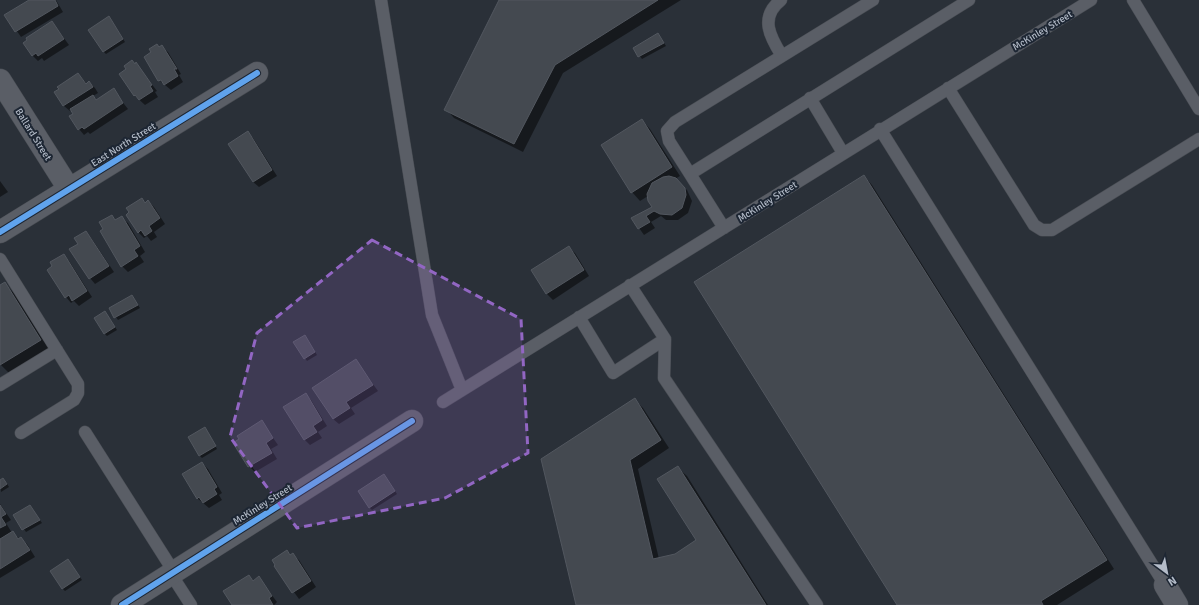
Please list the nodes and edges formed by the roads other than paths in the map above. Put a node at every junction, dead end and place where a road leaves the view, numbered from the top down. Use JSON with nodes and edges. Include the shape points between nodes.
{"nodes":[{"id":1,"x":381,"y":0,"type":"edge"},
{"id":2,"x":781,"y":0,"type":"edge"},
{"id":3,"x":872,"y":0,"type":"edge"},
{"id":4,"x":969,"y":0,"type":"edge"},
{"id":5,"x":1091,"y":0,"type":"edge"},
{"id":6,"x":1134,"y":0,"type":"edge"},
{"id":7,"x":782,"y":56,"type":"junction"},
{"id":8,"x":257,"y":73,"type":"dead end"},
{"id":9,"x":0,"y":80,"type":"edge"},
{"id":10,"x":948,"y":88,"type":"junction"},
{"id":11,"x":810,"y":98,"type":"junction"},
{"id":12,"x":1199,"y":109,"type":"edge"},
{"id":13,"x":880,"y":129,"type":"junction"},
{"id":14,"x":1199,"y":139,"type":"edge"},
{"id":15,"x":844,"y":154,"type":"junction"},
{"id":16,"x":690,"y":174,"type":"junction"},
{"id":17,"x":69,"y":189,"type":"junction"},
{"id":18,"x":724,"y":228,"type":"junction"},
{"id":19,"x":0,"y":232,"type":"edge"},
{"id":20,"x":0,"y":259,"type":"edge"},
{"id":21,"x":630,"y":286,"type":"junction"},
{"id":22,"x":579,"y":317,"type":"junction"},
{"id":23,"x":665,"y":339,"type":"junction"},
{"id":24,"x":57,"y":350,"type":"junction"},
{"id":25,"x":0,"y":385,"type":"edge"},
{"id":26,"x":462,"y":390,"type":"junction"},
{"id":27,"x":443,"y":402,"type":"dead end"},
{"id":28,"x":412,"y":421,"type":"dead end"},
{"id":29,"x":85,"y":432,"type":"dead end"},
{"id":30,"x":21,"y":433,"type":"dead end"},
{"id":31,"x":172,"y":573,"type":"junction"},
{"id":32,"x":1165,"y":585,"type":"joint"},
{"id":33,"x":122,"y":605,"type":"edge"},
{"id":34,"x":191,"y":605,"type":"edge"},
{"id":35,"x":817,"y":605,"type":"edge"},
{"id":36,"x":1177,"y":605,"type":"edge"}],
"edges":[{"from":1,"to":26,"type":"lane","via":[[432,315]]},
{"from":2,"to":7,"type":"lane","via":[[770,14],[767,27]]},
{"from":3,"to":7,"type":"lane"},
{"from":4,"to":11,"type":"lane"},
{"from":5,"to":10,"type":"lane","name":"McKinley Street"},
{"from":6,"to":12,"type":"lane"},
{"from":7,"to":16,"type":"lane","via":[[676,122],[667,131],[669,141]]},
{"from":8,"to":17,"type":"street","name":"East North Street"},
{"from":9,"to":17,"type":"street","name":"Ballard Street"},
{"from":10,"to":13,"type":"lane","name":"McKinley Street"},
{"from":10,"to":14,"type":"lane","via":[[1034,225],[1042,230],[1052,230]]},
{"from":11,"to":15,"type":"lane"},
{"from":11,"to":16,"type":"lane"},
{"from":13,"to":15,"type":"lane","name":"McKinley Street"},
{"from":13,"to":32,"type":"lane"},
{"from":15,"to":18,"type":"lane","name":"McKinley Street"},
{"from":16,"to":18,"type":"lane"},
{"from":17,"to":19,"type":"street","name":"East North Street"},
{"from":18,"to":21,"type":"lane","name":"McKinley Street"},
{"from":20,"to":24,"type":"lane"},
{"from":21,"to":22,"type":"lane","name":"McKinley Street"},
{"from":21,"to":23,"type":"lane"},
{"from":22,"to":23,"type":"lane","via":[[613,373]]},
{"from":22,"to":26,"type":"lane","name":"McKinley Street"},
{"from":23,"to":35,"type":"lane","via":[[664,378]]},
{"from":24,"to":25,"type":"lane"},
{"from":24,"to":30,"type":"lane","via":[[78,384],[78,393],[74,400]]},
{"from":26,"to":27,"type":"lane","name":"McKinley Street"},
{"from":28,"to":31,"type":"street","name":"McKinley Street"},
{"from":29,"to":31,"type":"lane"},
{"from":31,"to":33,"type":"street","name":"McKinley Street"},
{"from":31,"to":34,"type":"lane"},
{"from":32,"to":36,"type":"street"}]}
